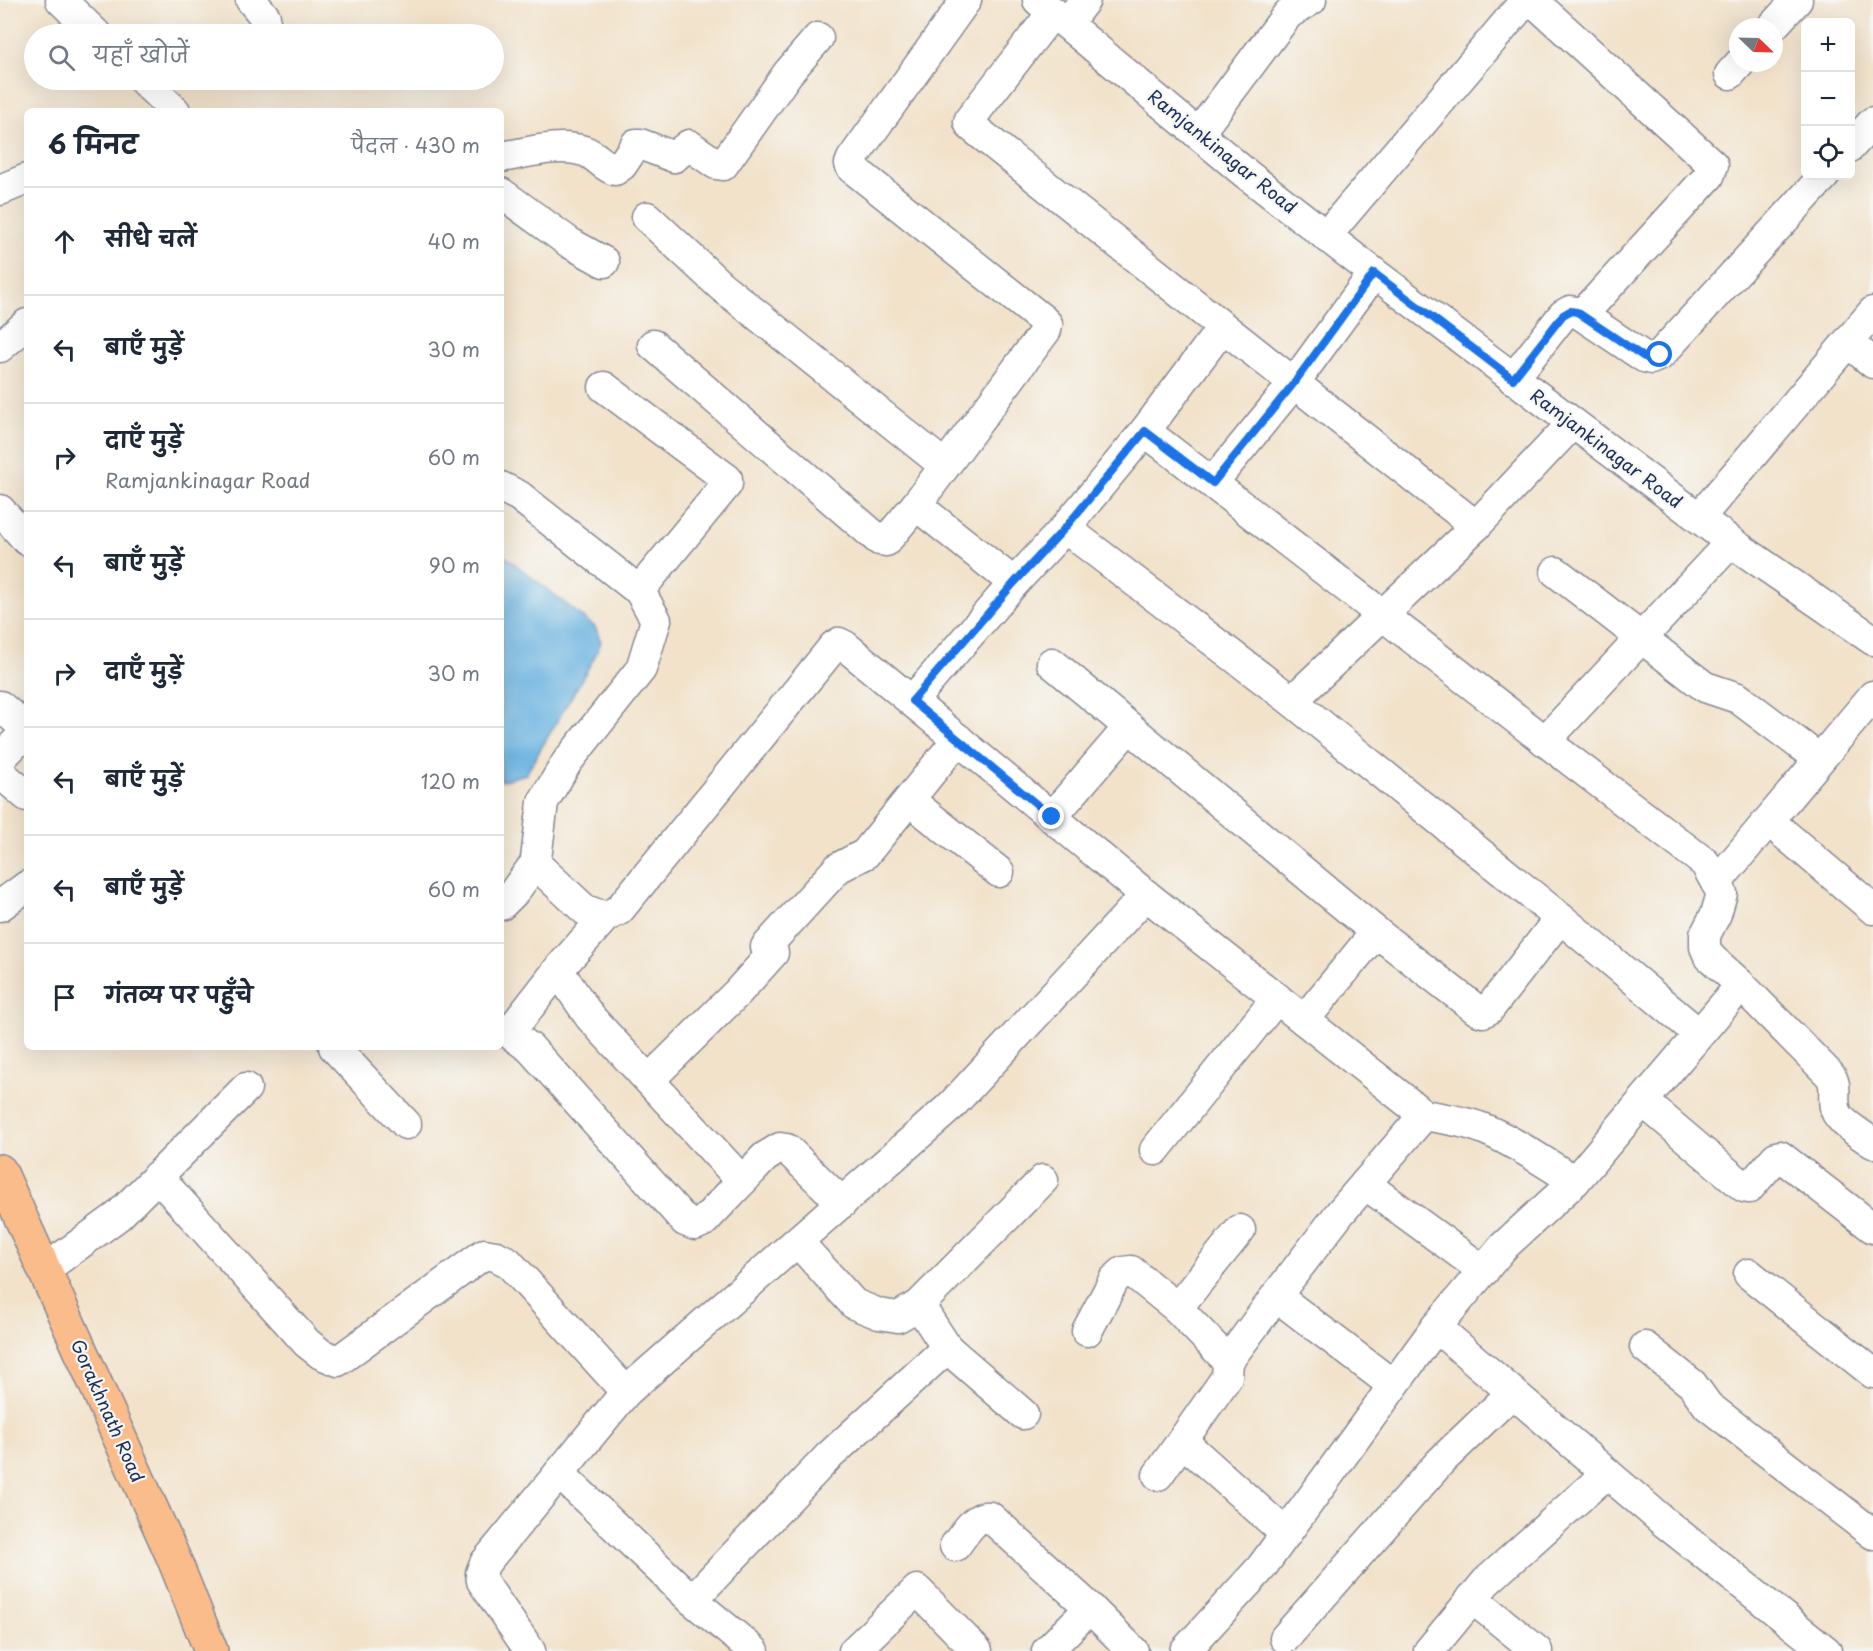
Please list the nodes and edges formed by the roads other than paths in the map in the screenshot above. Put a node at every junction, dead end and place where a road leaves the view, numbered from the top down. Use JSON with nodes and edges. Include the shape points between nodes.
{"nodes":[{"id":1,"x":61,"y":0,"type":"edge"},
{"id":2,"x":966,"y":0,"type":"edge"},
{"id":3,"x":1085,"y":0,"type":"edge"},
{"id":4,"x":1311,"y":0,"type":"edge"},
{"id":5,"x":1526,"y":0,"type":"edge"},
{"id":6,"x":1532,"y":0,"type":"edge"},
{"id":7,"x":1797,"y":0,"type":"edge"},
{"id":8,"x":1052,"y":12,"type":"edge"},
{"id":9,"x":1780,"y":18,"type":"edge"},
{"id":10,"x":86,"y":24,"type":"edge"},
{"id":11,"x":818,"y":38,"type":"dead end"},
{"id":12,"x":153,"y":90,"type":"edge"},
{"id":13,"x":172,"y":108,"type":"edge"},
{"id":14,"x":1873,"y":122,"type":"edge"},
{"id":15,"x":1198,"y":134,"type":"junction"},
{"id":16,"x":1855,"y":142,"type":"edge"},
{"id":17,"x":504,"y":157,"type":"edge"},
{"id":18,"x":24,"y":180,"type":"edge"},
{"id":19,"x":1820,"y":180,"type":"edge"},
{"id":20,"x":0,"y":190,"type":"edge"},
{"id":21,"x":504,"y":195,"type":"edge"},
{"id":22,"x":647,"y":217,"type":"dead end"},
{"id":23,"x":1326,"y":236,"type":"junction"},
{"id":24,"x":604,"y":261,"type":"dead end"},
{"id":25,"x":1374,"y":273,"type":"junction"},
{"id":26,"x":1873,"y":312,"type":"edge"},
{"id":27,"x":1582,"y":315,"type":"junction"},
{"id":28,"x":24,"y":326,"type":"edge"},
{"id":29,"x":1223,"y":327,"type":"junction"},
{"id":30,"x":1848,"y":342,"type":"junction"},
{"id":31,"x":653,"y":345,"type":"dead end"},
{"id":32,"x":0,"y":346,"type":"edge"},
{"id":33,"x":1873,"y":363,"type":"edge"},
{"id":34,"x":1513,"y":379,"type":"junction"},
{"id":35,"x":1294,"y":383,"type":"junction"},
{"id":36,"x":604,"y":387,"type":"dead end"},
{"id":37,"x":1572,"y":424,"type":"junction"},
{"id":38,"x":1145,"y":431,"type":"junction"},
{"id":39,"x":944,"y":465,"type":"junction"},
{"id":40,"x":1213,"y":483,"type":"junction"},
{"id":41,"x":504,"y":488,"type":"edge"},
{"id":42,"x":916,"y":505,"type":"junction"},
{"id":43,"x":0,"y":510,"type":"edge"},
{"id":44,"x":1699,"y":518,"type":"junction"},
{"id":45,"x":1476,"y":526,"type":"junction"},
{"id":46,"x":1065,"y":528,"type":"junction"},
{"id":47,"x":24,"y":537,"type":"edge"},
{"id":48,"x":1731,"y":542,"type":"junction"},
{"id":49,"x":1556,"y":572,"type":"dead end"},
{"id":50,"x":1014,"y":583,"type":"junction"},
{"id":51,"x":638,"y":588,"type":"junction"},
{"id":52,"x":1382,"y":614,"type":"junction"},
{"id":53,"x":1642,"y":638,"type":"junction"},
{"id":54,"x":1873,"y":640,"type":"edge"},
{"id":55,"x":1052,"y":663,"type":"dead end"},
{"id":56,"x":1873,"y":696,"type":"edge"},
{"id":57,"x":912,"y":701,"type":"junction"},
{"id":58,"x":1292,"y":701,"type":"junction"},
{"id":59,"x":0,"y":706,"type":"edge"},
{"id":60,"x":24,"y":727,"type":"edge"},
{"id":61,"x":1129,"y":727,"type":"junction"},
{"id":62,"x":24,"y":733,"type":"edge"},
{"id":63,"x":958,"y":740,"type":"junction"},
{"id":64,"x":1545,"y":741,"type":"junction"},
{"id":65,"x":0,"y":759,"type":"edge"},
{"id":66,"x":1819,"y":759,"type":"junction"},
{"id":67,"x":0,"y":773,"type":"edge"},
{"id":68,"x":24,"y":793,"type":"edge"},
{"id":69,"x":909,"y":800,"type":"junction"},
{"id":70,"x":1052,"y":817,"type":"junction"},
{"id":71,"x":1768,"y":821,"type":"junction"},
{"id":72,"x":535,"y":867,"type":"junction"},
{"id":73,"x":999,"y":872,"type":"dead end"},
{"id":74,"x":1716,"y":883,"type":"junction"},
{"id":75,"x":1146,"y":896,"type":"junction"},
{"id":76,"x":504,"y":902,"type":"edge"},
{"id":77,"x":1873,"y":909,"type":"edge"},
{"id":78,"x":605,"y":917,"type":"junction"},
{"id":79,"x":1560,"y":918,"type":"junction"},
{"id":80,"x":1376,"y":932,"type":"junction"},
{"id":81,"x":558,"y":970,"type":"junction"},
{"id":82,"x":1741,"y":985,"type":"junction"},
{"id":83,"x":1277,"y":998,"type":"junction"},
{"id":84,"x":1304,"y":1020,"type":"junction"},
{"id":85,"x":1699,"y":1034,"type":"junction"},
{"id":86,"x":337,"y":1050,"type":"edge"},
{"id":87,"x":648,"y":1080,"type":"junction"},
{"id":88,"x":246,"y":1088,"type":"dead end"},
{"id":89,"x":1643,"y":1101,"type":"junction"},
{"id":90,"x":1424,"y":1115,"type":"junction"},
{"id":91,"x":406,"y":1124,"type":"dead end"},
{"id":92,"x":1873,"y":1143,"type":"edge"},
{"id":93,"x":1155,"y":1150,"type":"dead end"},
{"id":94,"x":0,"y":1171,"type":"edge"},
{"id":95,"x":157,"y":1176,"type":"junction"},
{"id":96,"x":1043,"y":1180,"type":"dead end"},
{"id":97,"x":742,"y":1181,"type":"junction"},
{"id":98,"x":1575,"y":1181,"type":"junction"},
{"id":99,"x":1365,"y":1184,"type":"junction"},
{"id":100,"x":842,"y":1203,"type":"junction"},
{"id":101,"x":1873,"y":1228,"type":"edge"},
{"id":102,"x":1240,"y":1230,"type":"dead end"},
{"id":103,"x":798,"y":1242,"type":"junction"},
{"id":104,"x":44,"y":1270,"type":"junction"},
{"id":105,"x":1484,"y":1271,"type":"junction"},
{"id":106,"x":1749,"y":1274,"type":"dead end"},
{"id":107,"x":1276,"y":1296,"type":"junction"},
{"id":108,"x":919,"y":1305,"type":"junction"},
{"id":109,"x":1177,"y":1308,"type":"junction"},
{"id":110,"x":1436,"y":1327,"type":"junction"},
{"id":111,"x":1087,"y":1331,"type":"dead end"},
{"id":112,"x":947,"y":1347,"type":"junction"},
{"id":113,"x":1645,"y":1347,"type":"dead end"},
{"id":114,"x":1228,"y":1361,"type":"junction"},
{"id":115,"x":1873,"y":1373,"type":"edge"},
{"id":116,"x":1393,"y":1384,"type":"junction"},
{"id":117,"x":626,"y":1392,"type":"junction"},
{"id":118,"x":1512,"y":1393,"type":"junction"},
{"id":119,"x":1023,"y":1414,"type":"dead end"},
{"id":120,"x":1182,"y":1441,"type":"junction"},
{"id":121,"x":559,"y":1473,"type":"junction"},
{"id":122,"x":1607,"y":1473,"type":"junction"},
{"id":123,"x":1158,"y":1475,"type":"dead end"},
{"id":124,"x":1286,"y":1534,"type":"junction"},
{"id":125,"x":1873,"y":1534,"type":"edge"},
{"id":126,"x":955,"y":1546,"type":"dead end"},
{"id":127,"x":1472,"y":1598,"type":"junction"},
{"id":128,"x":692,"y":1600,"type":"junction"},
{"id":129,"x":1090,"y":1608,"type":"junction"},
{"id":130,"x":1285,"y":1638,"type":"dead end"},
{"id":131,"x":211,"y":1651,"type":"edge"},
{"id":132,"x":530,"y":1651,"type":"edge"},
{"id":133,"x":754,"y":1651,"type":"edge"},
{"id":134,"x":854,"y":1651,"type":"edge"},
{"id":135,"x":977,"y":1651,"type":"edge"},
{"id":136,"x":1047,"y":1651,"type":"edge"},
{"id":137,"x":1133,"y":1651,"type":"edge"},
{"id":138,"x":1185,"y":1651,"type":"edge"},
{"id":139,"x":1429,"y":1651,"type":"edge"},
{"id":140,"x":1537,"y":1651,"type":"edge"},
{"id":141,"x":1826,"y":1651,"type":"edge"}],
"edges":[{"from":1,"to":10,"type":"street"},
{"from":2,"to":39,"type":"street","via":[[850,164],[1047,324]]},
{"from":3,"to":8,"type":"street"},
{"from":4,"to":15,"type":"street","via":[[1288,14]]},
{"from":5,"to":23,"type":"street"},
{"from":6,"to":27,"type":"street","via":[[1713,165],[1709,176]]},
{"from":7,"to":9,"type":"street"},
{"from":8,"to":15,"type":"street","name":"Ramjankinagar Road"},
{"from":8,"to":29,"type":"street","via":[[970,119],[971,126]]},
{"from":11,"to":17,"type":"street","via":[[723,165],[689,145],[674,157],[636,144],[615,170],[596,156],[563,147]]},
{"from":12,"to":13,"type":"street"},
{"from":14,"to":16,"type":"street"},
{"from":15,"to":23,"type":"street","name":"Ramjankinagar Road"},
{"from":18,"to":20,"type":"street"},
{"from":19,"to":27,"type":"street","via":[[1660,355],[1644,357]]},
{"from":21,"to":24,"type":"street","via":[[570,243]]},
{"from":22,"to":39,"type":"street","via":[[721,286]]},
{"from":23,"to":25,"type":"street","name":"Ramjankinagar Road"},
{"from":25,"to":34,"type":"street","name":"Ramjankinagar Road"},
{"from":25,"to":35,"type":"street"},
{"from":26,"to":30,"type":"street"},
{"from":27,"to":34,"type":"street","via":[[1570,311],[1563,315]]},
{"from":28,"to":32,"type":"street"},
{"from":29,"to":35,"type":"street"},
{"from":29,"to":38,"type":"street"},
{"from":30,"to":33,"type":"street"},
{"from":30,"to":44,"type":"street"},
{"from":31,"to":42,"type":"street","via":[[879,540],[886,541]]},
{"from":34,"to":37,"type":"street","name":"Ramjankinagar Road"},
{"from":35,"to":40,"type":"street"},
{"from":35,"to":45,"type":"street"},
{"from":36,"to":51,"type":"street","via":[[727,479],[727,484]]},
{"from":37,"to":44,"type":"street","name":"Ramjankinagar Road"},
{"from":37,"to":45,"type":"street"},
{"from":38,"to":40,"type":"street"},
{"from":38,"to":46,"type":"street"},
{"from":39,"to":42,"type":"street"},
{"from":40,"to":52,"type":"street"},
{"from":41,"to":51,"type":"street"},
{"from":42,"to":50,"type":"street"},
{"from":43,"to":47,"type":"street"},
{"from":44,"to":48,"type":"street","name":"Ramjankinagar Road"},
{"from":45,"to":52,"type":"street"},
{"from":46,"to":50,"type":"street"},
{"from":46,"to":58,"type":"street"},
{"from":48,"to":53,"type":"street"},
{"from":48,"to":54,"type":"street","name":"Ramjankinagar Road"},
{"from":49,"to":53,"type":"street"},
{"from":50,"to":57,"type":"street"},
{"from":51,"to":72,"type":"street","via":[[656,620],[641,669],[567,762],[543,802]]},
{"from":52,"to":58,"type":"street"},
{"from":52,"to":64,"type":"street"},
{"from":53,"to":64,"type":"street"},
{"from":53,"to":66,"type":"street","via":[[1705,687],[1738,698]]},
{"from":55,"to":61,"type":"street"},
{"from":56,"to":66,"type":"street"},
{"from":57,"to":63,"type":"street"},
{"from":57,"to":78,"type":"street","via":[[845,646],[834,646],[619,910]]},
{"from":58,"to":79,"type":"street"},
{"from":59,"to":60,"type":"street"},
{"from":61,"to":70,"type":"street"},
{"from":61,"to":80,"type":"street"},
{"from":62,"to":65,"type":"street"},
{"from":63,"to":69,"type":"street"},
{"from":63,"to":70,"type":"street"},
{"from":64,"to":74,"type":"street","via":[[1705,863]]},
{"from":66,"to":71,"type":"street"},
{"from":67,"to":68,"type":"street"},
{"from":69,"to":73,"type":"street"},
{"from":69,"to":87,"type":"street","via":[[865,854],[838,868],[737,993]]},
{"from":70,"to":75,"type":"street"},
{"from":71,"to":74,"type":"street"},
{"from":71,"to":77,"type":"street"},
{"from":72,"to":76,"type":"street"},
{"from":72,"to":78,"type":"street","via":[[585,910]]},
{"from":74,"to":82,"type":"street","via":[[1722,892],[1705,935],[1705,947],[1709,956]]},
{"from":75,"to":83,"type":"street"},
{"from":75,"to":100,"type":"street","via":[[950,1107]]},
{"from":78,"to":81,"type":"street"},
{"from":79,"to":80,"type":"street","via":[[1483,1012]]},
{"from":79,"to":85,"type":"street"},
{"from":80,"to":84,"type":"street"},
{"from":81,"to":87,"type":"street","via":[[590,1017]]},
{"from":81,"to":97,"type":"street","via":[[509,1033],[530,1048],[685,1221],[695,1225],[704,1221]]},
{"from":82,"to":85,"type":"street"},
{"from":82,"to":92,"type":"street","via":[[1829,1074],[1834,1080],[1837,1115]]},
{"from":83,"to":84,"type":"street"},
{"from":83,"to":93,"type":"street"},
{"from":84,"to":90,"type":"street"},
{"from":85,"to":89,"type":"street"},
{"from":86,"to":91,"type":"street"},
{"from":87,"to":97,"type":"street"},
{"from":88,"to":95,"type":"street"},
{"from":89,"to":98,"type":"street"},
{"from":89,"to":101,"type":"street","via":[[1744,1187],[1749,1188],[1780,1156]]},
{"from":90,"to":98,"type":"street","via":[[1482,1128]]},
{"from":90,"to":99,"type":"street"},
{"from":94,"to":104,"type":"main road","name":"Gorakhnath Road"},
{"from":95,"to":104,"type":"street","via":[[118,1216]]},
{"from":95,"to":117,"type":"street","via":[[321,1354],[338,1361],[484,1254],[508,1262]]},
{"from":96,"to":108,"type":"street"},
{"from":97,"to":100,"type":"street","via":[[765,1157],[785,1148]]},
{"from":98,"to":105,"type":"street","via":[[1504,1246]]},
{"from":99,"to":105,"type":"street"},
{"from":99,"to":107,"type":"street"},
{"from":100,"to":103,"type":"street"},
{"from":102,"to":109,"type":"street"},
{"from":103,"to":108,"type":"street","via":[[854,1304],[898,1317]]},
{"from":103,"to":117,"type":"street"},
{"from":104,"to":131,"type":"main road","name":"Gorakhnath Road"},
{"from":105,"to":110,"type":"street"},
{"from":106,"to":115,"type":"street"},
{"from":107,"to":114,"type":"street"},
{"from":107,"to":116,"type":"street"},
{"from":108,"to":112,"type":"street"},
{"from":109,"to":111,"type":"street","via":[[1131,1271],[1123,1272],[1114,1280]]},
{"from":109,"to":114,"type":"street"},
{"from":110,"to":116,"type":"street"},
{"from":110,"to":118,"type":"street"},
{"from":112,"to":119,"type":"street"},
{"from":112,"to":128,"type":"street","via":[[828,1457]]},
{"from":113,"to":125,"type":"street","via":[[1692,1384],[1708,1406]]},
{"from":114,"to":120,"type":"street","via":[[1227,1377]]},
{"from":116,"to":124,"type":"street"},
{"from":117,"to":121,"type":"street"},
{"from":118,"to":122,"type":"street"},
{"from":118,"to":130,"type":"street","via":[[1440,1462]]},
{"from":120,"to":123,"type":"street"},
{"from":120,"to":124,"type":"street"},
{"from":121,"to":128,"type":"street"},
{"from":121,"to":132,"type":"street","via":[[481,1573],[482,1581]]},
{"from":122,"to":127,"type":"street"},
{"from":122,"to":141,"type":"street"},
{"from":124,"to":138,"type":"street","via":[[1261,1568]]},
{"from":126,"to":129,"type":"street","via":[[978,1518],[990,1517]]},
{"from":127,"to":139,"type":"street"},
{"from":127,"to":140,"type":"street"},
{"from":128,"to":133,"type":"street"},
{"from":129,"to":136,"type":"street"},
{"from":129,"to":137,"type":"street"},
{"from":134,"to":135,"type":"street","via":[[917,1590]]}]}
